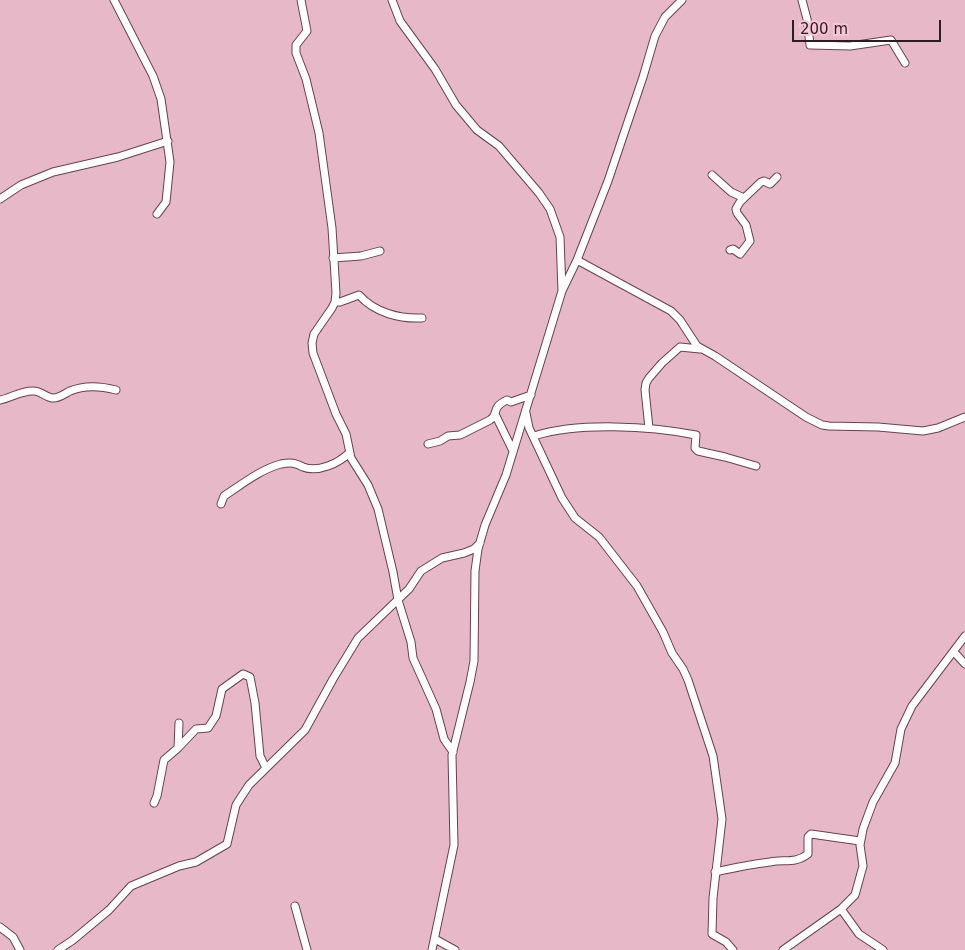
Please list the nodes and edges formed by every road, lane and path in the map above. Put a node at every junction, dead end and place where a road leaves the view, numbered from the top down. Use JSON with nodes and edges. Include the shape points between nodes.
{"nodes":[{"id":1,"x":114,"y":0,"type":"edge"},
{"id":2,"x":301,"y":0,"type":"edge"},
{"id":3,"x":392,"y":0,"type":"edge"},
{"id":4,"x":682,"y":0,"type":"edge"},
{"id":5,"x":802,"y":0,"type":"edge"},
{"id":6,"x":905,"y":62,"type":"dead end"},
{"id":7,"x":168,"y":141,"type":"junction"},
{"id":8,"x":712,"y":175,"type":"dead end"},
{"id":9,"x":777,"y":177,"type":"dead end"},
{"id":10,"x":744,"y":198,"type":"junction"},
{"id":11,"x":0,"y":199,"type":"edge"},
{"id":12,"x":157,"y":214,"type":"dead end"},
{"id":13,"x":730,"y":250,"type":"dead end"},
{"id":14,"x":380,"y":251,"type":"dead end"},
{"id":15,"x":333,"y":258,"type":"junction"},
{"id":16,"x":578,"y":260,"type":"junction"},
{"id":17,"x":562,"y":291,"type":"junction"},
{"id":18,"x":335,"y":302,"type":"junction"},
{"id":19,"x":422,"y":318,"type":"dead end"},
{"id":20,"x":690,"y":336,"type":"junction"},
{"id":21,"x":683,"y":347,"type":"junction"},
{"id":22,"x":703,"y":349,"type":"junction"},
{"id":23,"x":116,"y":390,"type":"dead end"},
{"id":24,"x":531,"y":396,"type":"junction"},
{"id":25,"x":0,"y":400,"type":"edge"},
{"id":26,"x":526,"y":413,"type":"junction"},
{"id":27,"x":495,"y":414,"type":"junction"},
{"id":28,"x":965,"y":417,"type":"edge"},
{"id":29,"x":649,"y":428,"type":"junction"},
{"id":30,"x":533,"y":435,"type":"junction"},
{"id":31,"x":518,"y":436,"type":"junction"},
{"id":32,"x":428,"y":444,"type":"dead end"},
{"id":33,"x":513,"y":451,"type":"junction"},
{"id":34,"x":350,"y":453,"type":"junction"},
{"id":35,"x":756,"y":466,"type":"dead end"},
{"id":36,"x":221,"y":504,"type":"dead end"},
{"id":37,"x":480,"y":543,"type":"junction"},
{"id":38,"x":398,"y":600,"type":"junction"},
{"id":39,"x":965,"y":636,"type":"edge"},
{"id":40,"x":954,"y":652,"type":"junction"},
{"id":41,"x":965,"y":664,"type":"edge"},
{"id":42,"x":179,"y":723,"type":"dead end"},
{"id":43,"x":178,"y":748,"type":"junction"},
{"id":44,"x":453,"y":752,"type":"junction"},
{"id":45,"x":266,"y":768,"type":"junction"},
{"id":46,"x":154,"y":803,"type":"dead end"},
{"id":47,"x":860,"y":841,"type":"junction"},
{"id":48,"x":715,"y":872,"type":"junction"},
{"id":49,"x":295,"y":906,"type":"dead end"},
{"id":50,"x":841,"y":909,"type":"junction"},
{"id":51,"x":0,"y":927,"type":"edge"},
{"id":52,"x":435,"y":939,"type":"junction"},
{"id":53,"x":20,"y":950,"type":"edge"},
{"id":54,"x":58,"y":950,"type":"edge"},
{"id":55,"x":307,"y":950,"type":"edge"},
{"id":56,"x":432,"y":950,"type":"edge"},
{"id":57,"x":455,"y":950,"type":"edge"},
{"id":58,"x":733,"y":950,"type":"edge"},
{"id":59,"x":783,"y":950,"type":"edge"},
{"id":60,"x":883,"y":950,"type":"edge"}],
"edges":[{"from":1,"to":7,"type":"street","via":[[154,76]]},
{"from":2,"to":15,"type":"street","via":[[307,31],[296,45],[296,52],[306,79],[318,133],[332,228]]},
{"from":3,"to":17,"type":"street","via":[[400,21],[456,105],[477,130],[499,146],[550,209],[560,237]]},
{"from":4,"to":16,"type":"street","via":[[665,17],[655,36],[618,153]]},
{"from":5,"to":6,"type":"street","via":[[808,19],[810,45],[850,46],[891,40]]},
{"from":7,"to":11,"type":"street","via":[[53,172],[21,185]]},
{"from":7,"to":12,"type":"street","via":[[168,190],[165,204]]},
{"from":8,"to":10,"type":"street","via":[[731,192]]},
{"from":9,"to":10,"type":"street","via":[[770,184],[761,182]]},
{"from":10,"to":13,"type":"street","via":[[736,209],[746,225],[750,241],[740,254]]},
{"from":14,"to":15,"type":"street"},
{"from":15,"to":18,"type":"street"},
{"from":16,"to":17,"type":"street"},
{"from":16,"to":20,"type":"street","via":[[671,311]]},
{"from":17,"to":24,"type":"street"},
{"from":18,"to":19,"type":"street","via":[[359,295],[373,308]]},
{"from":18,"to":34,"type":"street","via":[[316,330],[312,347],[326,390],[347,437]]},
{"from":20,"to":21,"type":"street","via":[[689,343]]},
{"from":20,"to":22,"type":"street"},
{"from":21,"to":22,"type":"street"},
{"from":21,"to":29,"type":"street","via":[[667,358],[646,383]]},
{"from":22,"to":28,"type":"street","via":[[822,425],[928,431]]},
{"from":23,"to":25,"type":"street","via":[[86,388],[52,398],[34,390]]},
{"from":24,"to":26,"type":"street"},
{"from":24,"to":27,"type":"street","via":[[499,404]]},
{"from":26,"to":30,"type":"street"},
{"from":26,"to":31,"type":"street"},
{"from":27,"to":32,"type":"street","via":[[490,420],[460,435]]},
{"from":27,"to":33,"type":"street"},
{"from":29,"to":30,"type":"street","via":[[588,428]]},
{"from":29,"to":35,"type":"street","via":[[696,434],[696,450]]},
{"from":30,"to":31,"type":"street"},
{"from":30,"to":48,"type":"street","via":[[570,512],[599,537],[637,586],[685,673],[713,756],[722,819]]},
{"from":31,"to":33,"type":"street"},
{"from":33,"to":37,"type":"street"},
{"from":34,"to":36,"type":"street","via":[[338,462],[313,469],[294,462],[271,467],[224,496]]},
{"from":34,"to":38,"type":"street","via":[[378,509]]},
{"from":37,"to":38,"type":"street","via":[[474,549],[442,558],[428,567],[417,575]]},
{"from":37,"to":44,"type":"street","via":[[475,571],[474,661]]},
{"from":38,"to":44,"type":"street","via":[[416,666],[436,709],[444,740]]},
{"from":38,"to":45,"type":"street","via":[[358,638],[305,730]]},
{"from":39,"to":40,"type":"street"},
{"from":40,"to":41,"type":"street"},
{"from":40,"to":47,"type":"street","via":[[907,714],[900,732],[895,763],[873,802]]},
{"from":42,"to":43,"type":"street"},
{"from":43,"to":45,"type":"street","via":[[196,729],[208,728],[216,716],[222,689],[243,674],[250,677],[260,756]]},
{"from":43,"to":46,"type":"street","via":[[164,760]]},
{"from":44,"to":52,"type":"street","via":[[454,839]]},
{"from":45,"to":54,"type":"street","via":[[240,799],[227,844],[196,862],[131,886],[109,910]]},
{"from":47,"to":48,"type":"street","via":[[811,834],[808,837],[808,854],[804,857]]},
{"from":47,"to":50,"type":"street","via":[[863,866],[859,884],[853,898]]},
{"from":48,"to":58,"type":"street","via":[[712,934]]},
{"from":49,"to":55,"type":"street"},
{"from":50,"to":59,"type":"street"},
{"from":50,"to":60,"type":"street","via":[[859,934]]},
{"from":51,"to":53,"type":"street","via":[[13,937]]},
{"from":52,"to":56,"type":"street"},
{"from":52,"to":57,"type":"street"}]}
